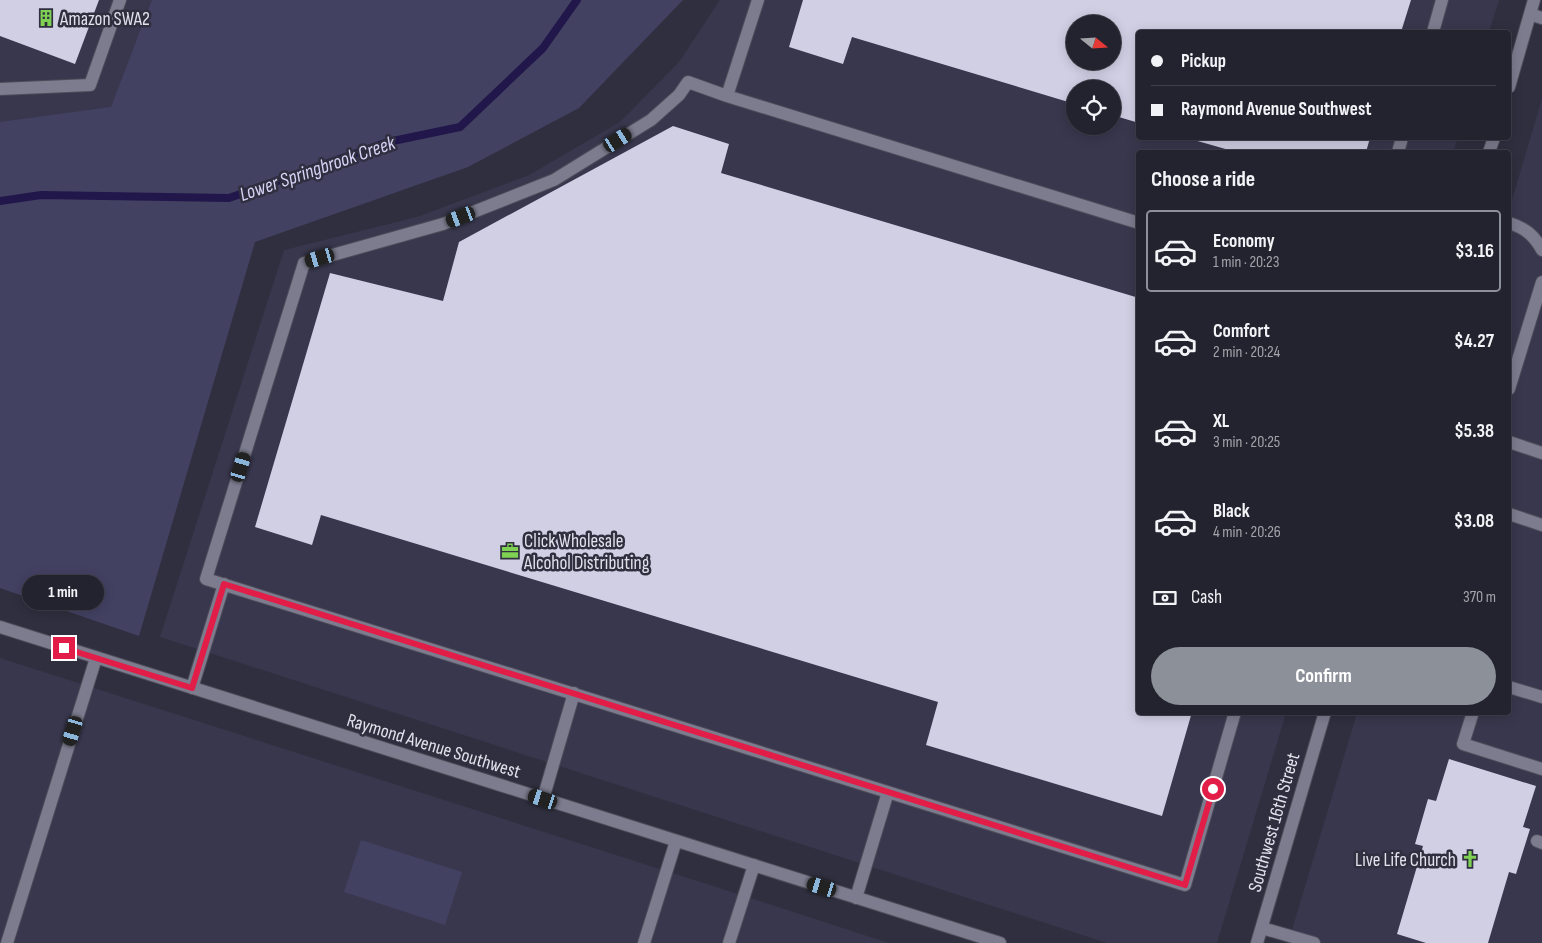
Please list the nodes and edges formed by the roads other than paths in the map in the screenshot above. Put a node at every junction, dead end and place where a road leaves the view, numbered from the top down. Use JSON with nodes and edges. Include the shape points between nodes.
{"nodes":[{"id":1,"x":120,"y":0,"type":"edge"},
{"id":2,"x":758,"y":0,"type":"edge"},
{"id":3,"x":1442,"y":0,"type":"edge"},
{"id":4,"x":1534,"y":0,"type":"edge"},
{"id":5,"x":1536,"y":16,"type":"edge"},
{"id":6,"x":1434,"y":30,"type":"edge"},
{"id":7,"x":1511,"y":81,"type":"edge"},
{"id":8,"x":0,"y":89,"type":"edge"},
{"id":9,"x":727,"y":96,"type":"junction"},
{"id":10,"x":1136,"y":222,"type":"edge"},
{"id":11,"x":1511,"y":224,"type":"edge"},
{"id":12,"x":1542,"y":250,"type":"edge"},
{"id":13,"x":1542,"y":282,"type":"edge"},
{"id":14,"x":1511,"y":382,"type":"edge"},
{"id":15,"x":1511,"y":443,"type":"edge"},
{"id":16,"x":1542,"y":453,"type":"edge"},
{"id":17,"x":1511,"y":515,"type":"edge"},
{"id":18,"x":1542,"y":525,"type":"edge"},
{"id":19,"x":224,"y":584,"type":"junction"},
{"id":20,"x":0,"y":627,"type":"edge"},
{"id":21,"x":96,"y":658,"type":"junction"},
{"id":22,"x":192,"y":688,"type":"junction"},
{"id":23,"x":1511,"y":688,"type":"edge"},
{"id":24,"x":574,"y":694,"type":"junction"},
{"id":25,"x":1542,"y":697,"type":"edge"},
{"id":26,"x":1234,"y":715,"type":"edge"},
{"id":27,"x":1324,"y":715,"type":"edge"},
{"id":28,"x":1472,"y":715,"type":"edge"},
{"id":29,"x":1542,"y":770,"type":"edge"},
{"id":30,"x":888,"y":792,"type":"junction"},
{"id":31,"x":543,"y":799,"type":"junction"},
{"id":32,"x":676,"y":841,"type":"junction"},
{"id":33,"x":754,"y":865,"type":"junction"},
{"id":34,"x":856,"y":898,"type":"junction"},
{"id":35,"x":1262,"y":928,"type":"junction"},
{"id":36,"x":7,"y":943,"type":"edge"},
{"id":37,"x":644,"y":943,"type":"edge"},
{"id":38,"x":729,"y":943,"type":"edge"},
{"id":39,"x":1000,"y":943,"type":"edge"},
{"id":40,"x":1257,"y":943,"type":"edge"},
{"id":41,"x":1314,"y":943,"type":"edge"}],
"edges":[{"from":1,"to":8,"type":"street","via":[[90,85]]},
{"from":2,"to":9,"type":"street"},
{"from":3,"to":6,"type":"street"},
{"from":4,"to":5,"type":"street"},
{"from":5,"to":7,"type":"street"},
{"from":9,"to":10,"type":"street"},
{"from":9,"to":19,"type":"street","via":[[688,82],[679,95],[651,120],[554,180],[443,224],[304,263],[206,579]]},
{"from":11,"to":12,"type":"street","via":[[1535,237]]},
{"from":13,"to":14,"type":"street"},
{"from":15,"to":16,"type":"street"},
{"from":17,"to":18,"type":"street"},
{"from":19,"to":22,"type":"street"},
{"from":19,"to":24,"type":"street"},
{"from":20,"to":21,"type":"street","name":"Raymond Avenue Southwest"},
{"from":21,"to":22,"type":"street","name":"Raymond Avenue Southwest"},
{"from":21,"to":36,"type":"street"},
{"from":22,"to":31,"type":"street","name":"Raymond Avenue Southwest"},
{"from":23,"to":25,"type":"street"},
{"from":24,"to":30,"type":"street"},
{"from":24,"to":31,"type":"street"},
{"from":26,"to":30,"type":"street","via":[[1185,885]]},
{"from":27,"to":35,"type":"street","name":"Southwest 16th Street"},
{"from":28,"to":29,"type":"street","via":[[1463,744]]},
{"from":30,"to":34,"type":"street"},
{"from":31,"to":32,"type":"street","name":"Raymond Avenue Southwest"},
{"from":32,"to":33,"type":"street","name":"Raymond Avenue Southwest"},
{"from":32,"to":37,"type":"street"},
{"from":33,"to":34,"type":"street","name":"Raymond Avenue Southwest"},
{"from":33,"to":38,"type":"street"},
{"from":34,"to":39,"type":"street","name":"Raymond Avenue Southwest"},
{"from":35,"to":40,"type":"street","name":"Southwest 16th Street"},
{"from":35,"to":41,"type":"street"}]}
